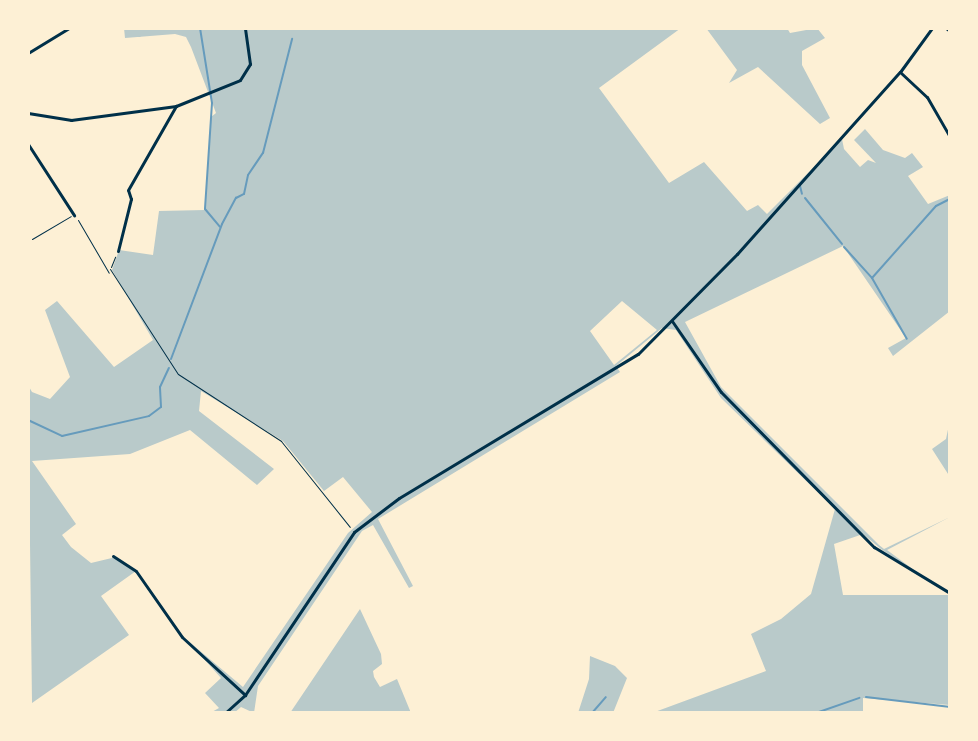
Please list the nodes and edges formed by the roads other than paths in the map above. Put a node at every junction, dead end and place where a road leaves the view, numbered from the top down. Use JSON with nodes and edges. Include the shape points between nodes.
{"nodes":[{"id":1,"x":245,"y":28,"type":"edge"},
{"id":2,"x":932,"y":28,"type":"edge"},
{"id":3,"x":67,"y":29,"type":"edge"},
{"id":4,"x":28,"y":53,"type":"edge"},
{"id":5,"x":900,"y":72,"type":"junction"},
{"id":6,"x":176,"y":106,"type":"junction"},
{"id":7,"x":28,"y":113,"type":"edge"},
{"id":8,"x":950,"y":137,"type":"edge"},
{"id":9,"x":28,"y":144,"type":"edge"},
{"id":10,"x":74,"y":215,"type":"joint"},
{"id":11,"x":32,"y":239,"type":"dead end"},
{"id":12,"x":118,"y":251,"type":"road end"},
{"id":13,"x":672,"y":321,"type":"junction"},
{"id":14,"x":113,"y":556,"type":"dead end"},
{"id":15,"x":950,"y":593,"type":"edge"},
{"id":16,"x":245,"y":695,"type":"junction"},
{"id":17,"x":225,"y":713,"type":"edge"}],
"edges":[{"from":1,"to":6,"type":"street","via":[[251,52],[240,80]]},
{"from":2,"to":5,"type":"street"},
{"from":3,"to":4,"type":"street"},
{"from":5,"to":8,"type":"street","via":[[927,97]]},
{"from":5,"to":13,"type":"street"},
{"from":6,"to":7,"type":"street","via":[[71,120]]},
{"from":6,"to":12,"type":"street","via":[[128,190],[131,199]]},
{"from":9,"to":10,"type":"street"},
{"from":10,"to":11,"type":"lane"},
{"from":13,"to":15,"type":"street","via":[[721,392],[874,547]]},
{"from":13,"to":16,"type":"street","via":[[620,368],[399,498],[354,532]]},
{"from":14,"to":16,"type":"street","via":[[136,571],[182,637]]},
{"from":16,"to":17,"type":"street"}]}
